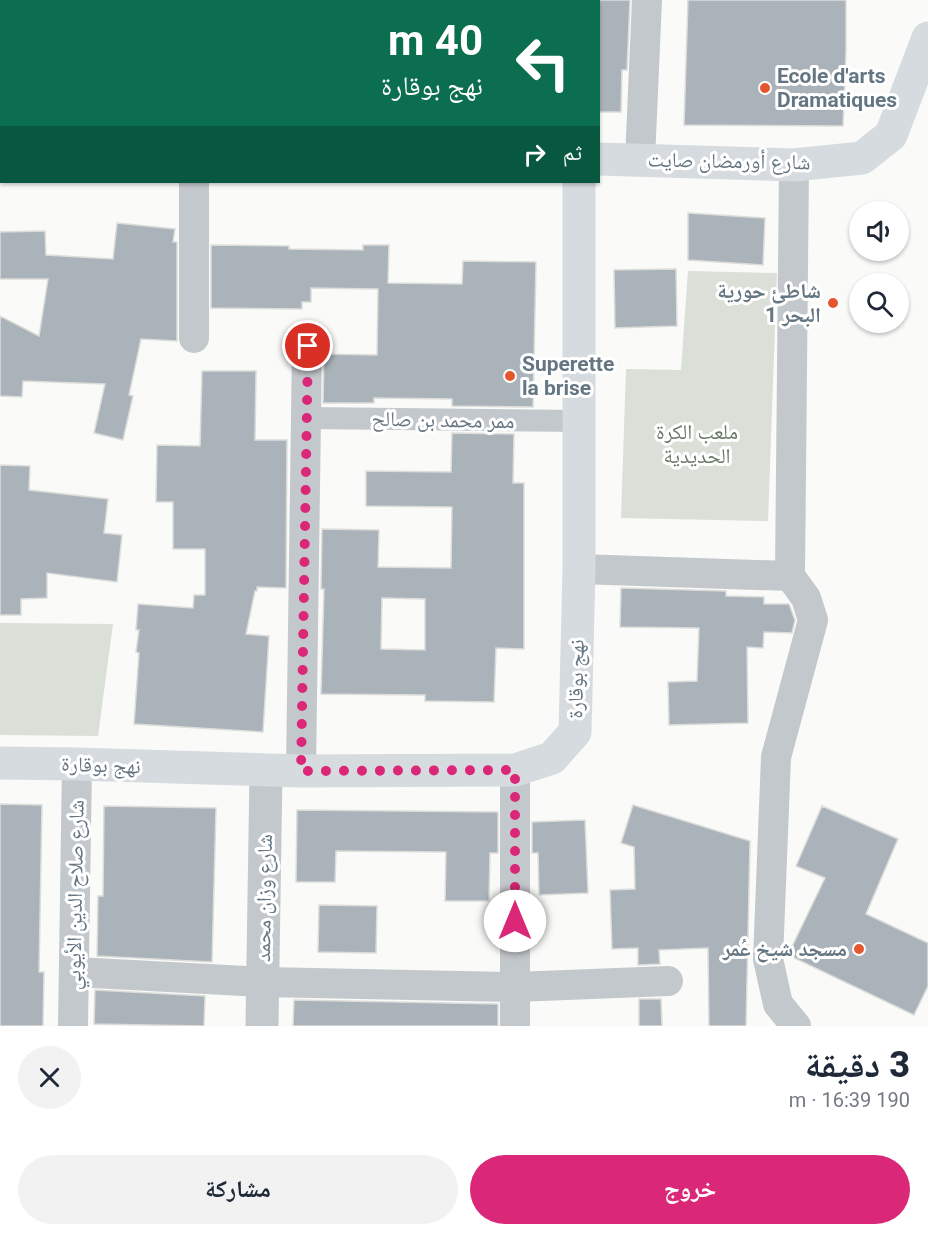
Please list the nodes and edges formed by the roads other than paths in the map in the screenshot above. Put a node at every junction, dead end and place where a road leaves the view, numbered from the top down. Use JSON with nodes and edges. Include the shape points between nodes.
{"nodes":[{"id":1,"x":647,"y":0,"type":"edge"},
{"id":2,"x":928,"y":38,"type":"edge"},
{"id":3,"x":600,"y":159,"type":"edge"},
{"id":4,"x":640,"y":160,"type":"junction"},
{"id":5,"x":794,"y":165,"type":"junction"},
{"id":6,"x":194,"y":183,"type":"edge"},
{"id":7,"x":579,"y":183,"type":"edge"},
{"id":8,"x":195,"y":338,"type":"dead end"},
{"id":9,"x":308,"y":346,"type":"dead end"},
{"id":10,"x":307,"y":418,"type":"junction"},
{"id":11,"x":579,"y":421,"type":"junction"},
{"id":12,"x":579,"y":569,"type":"junction"},
{"id":13,"x":789,"y":576,"type":"junction"},
{"id":14,"x":0,"y":763,"type":"edge"},
{"id":15,"x":77,"y":764,"type":"junction"},
{"id":16,"x":515,"y":770,"type":"junction"},
{"id":17,"x":266,"y":771,"type":"junction"},
{"id":18,"x":301,"y":771,"type":"junction"},
{"id":19,"x":75,"y":972,"type":"junction"},
{"id":20,"x":668,"y":981,"type":"dead end"},
{"id":21,"x":263,"y":982,"type":"junction"},
{"id":22,"x":515,"y":987,"type":"junction"},
{"id":23,"x":73,"y":1026,"type":"edge"},
{"id":24,"x":262,"y":1026,"type":"edge"},
{"id":25,"x":515,"y":1026,"type":"edge"},
{"id":26,"x":796,"y":1026,"type":"edge"}],
"edges":[{"from":1,"to":4,"type":"street"},
{"from":2,"to":5,"type":"main road","name":"شارع أورمضان صايت","via":[[891,135],[862,158]]},
{"from":3,"to":4,"type":"main road","name":"شارع أورمضان صايت"},
{"from":4,"to":5,"type":"main road","name":"شارع أورمضان صايت"},
{"from":5,"to":13,"type":"street"},
{"from":6,"to":8,"type":"street"},
{"from":7,"to":11,"type":"main road","name":"نهج بوقارة"},
{"from":9,"to":10,"type":"street"},
{"from":10,"to":11,"type":"street","name":"ممر محمد بن صالح"},
{"from":10,"to":18,"type":"street"},
{"from":11,"to":12,"type":"main road","name":"نهج بوقارة"},
{"from":12,"to":13,"type":"street"},
{"from":12,"to":16,"type":"main road","name":"نهج بوقارة","via":[[575,732],[552,758]]},
{"from":13,"to":26,"type":"street","via":[[806,598],[813,620],[776,757],[768,959],[778,1004]]},
{"from":14,"to":15,"type":"main road","name":"نهج بوقارة"},
{"from":15,"to":17,"type":"main road","name":"نهج بوقارة"},
{"from":15,"to":19,"type":"street","name":"شارع صلاح الدين الأيوبي"},
{"from":16,"to":18,"type":"main road","name":"نهج بوقارة"},
{"from":16,"to":22,"type":"street"},
{"from":17,"to":18,"type":"main road","name":"نهج بوقارة"},
{"from":17,"to":21,"type":"street","name":"شارع وزان محمد"},
{"from":19,"to":21,"type":"street"},
{"from":19,"to":23,"type":"street","name":"شارع صلاح الدين الأيوبي"},
{"from":20,"to":22,"type":"street"},
{"from":21,"to":22,"type":"street"},
{"from":21,"to":24,"type":"street","name":"شارع وزان محمد"},
{"from":22,"to":25,"type":"street"}]}
